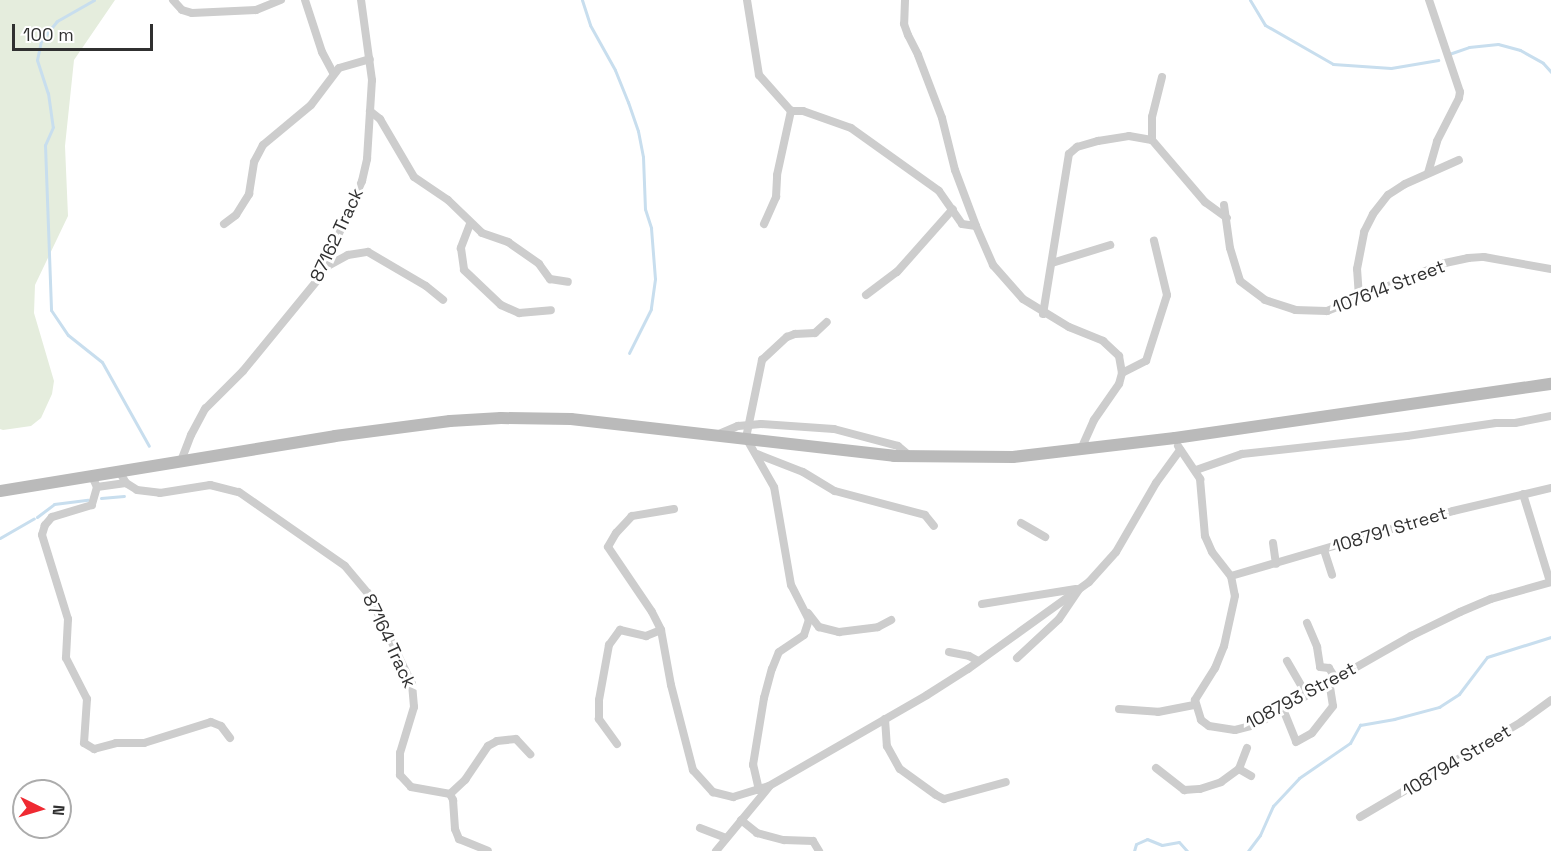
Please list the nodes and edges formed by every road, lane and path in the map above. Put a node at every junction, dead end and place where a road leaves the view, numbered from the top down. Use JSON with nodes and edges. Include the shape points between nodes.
{"nodes":[{"id":1,"x":173,"y":0,"type":"edge"},
{"id":2,"x":281,"y":0,"type":"edge"},
{"id":3,"x":305,"y":0,"type":"edge"},
{"id":4,"x":361,"y":0,"type":"edge"},
{"id":5,"x":747,"y":0,"type":"edge"},
{"id":6,"x":905,"y":0,"type":"edge"},
{"id":7,"x":1429,"y":0,"type":"edge"},
{"id":8,"x":370,"y":59,"type":"junction"},
{"id":9,"x":333,"y":73,"type":"junction"},
{"id":10,"x":1162,"y":77,"type":"dead end"},
{"id":11,"x":370,"y":111,"type":"junction"},
{"id":12,"x":791,"y":111,"type":"junction"},
{"id":13,"x":1152,"y":140,"type":"junction"},
{"id":14,"x":1459,"y":160,"type":"dead end"},
{"id":15,"x":1428,"y":173,"type":"junction"},
{"id":16,"x":1224,"y":205,"type":"dead end"},
{"id":17,"x":953,"y":209,"type":"junction"},
{"id":18,"x":1227,"y":218,"type":"junction"},
{"id":19,"x":224,"y":224,"type":"dead end"},
{"id":20,"x":470,"y":224,"type":"junction"},
{"id":21,"x":764,"y":224,"type":"dead end"},
{"id":22,"x":976,"y":226,"type":"junction"},
{"id":23,"x":1154,"y":241,"type":"dead end"},
{"id":24,"x":1110,"y":245,"type":"dead end"},
{"id":25,"x":1052,"y":263,"type":"junction"},
{"id":26,"x":326,"y":267,"type":"junction"},
{"id":27,"x":1551,"y":269,"type":"edge"},
{"id":28,"x":568,"y":282,"type":"dead end"},
{"id":29,"x":866,"y":295,"type":"dead end"},
{"id":30,"x":1359,"y":297,"type":"junction"},
{"id":31,"x":443,"y":300,"type":"dead end"},
{"id":32,"x":551,"y":310,"type":"dead end"},
{"id":33,"x":1044,"y":314,"type":"junction"},
{"id":34,"x":827,"y":322,"type":"dead end"},
{"id":35,"x":1122,"y":373,"type":"junction"},
{"id":36,"x":1551,"y":384,"type":"edge"},
{"id":37,"x":1551,"y":416,"type":"edge"},
{"id":38,"x":748,"y":424,"type":"junction"},
{"id":39,"x":719,"y":434,"type":"junction"},
{"id":40,"x":746,"y":438,"type":"junction"},
{"id":41,"x":1175,"y":438,"type":"junction"},
{"id":42,"x":1081,"y":449,"type":"junction"},
{"id":43,"x":1180,"y":450,"type":"junction"},
{"id":44,"x":757,"y":454,"type":"junction"},
{"id":45,"x":910,"y":456,"type":"junction"},
{"id":46,"x":181,"y":461,"type":"junction"},
{"id":47,"x":1196,"y":470,"type":"junction"},
{"id":48,"x":119,"y":471,"type":"junction"},
{"id":49,"x":95,"y":481,"type":"junction"},
{"id":50,"x":126,"y":483,"type":"junction"},
{"id":51,"x":1551,"y":488,"type":"edge"},
{"id":52,"x":0,"y":490,"type":"edge"},
{"id":53,"x":1523,"y":494,"type":"junction"},
{"id":54,"x":674,"y":509,"type":"dead end"},
{"id":55,"x":1021,"y":523,"type":"dead end"},
{"id":56,"x":934,"y":526,"type":"dead end"},
{"id":57,"x":1045,"y":537,"type":"dead end"},
{"id":58,"x":1273,"y":543,"type":"dead end"},
{"id":59,"x":1324,"y":550,"type":"junction"},
{"id":60,"x":1276,"y":564,"type":"junction"},
{"id":61,"x":1332,"y":575,"type":"dead end"},
{"id":62,"x":1231,"y":576,"type":"junction"},
{"id":63,"x":1551,"y":582,"type":"edge"},
{"id":64,"x":1079,"y":588,"type":"junction"},
{"id":65,"x":981,"y":604,"type":"dead end"},
{"id":66,"x":805,"y":611,"type":"junction"},
{"id":67,"x":891,"y":620,"type":"dead end"},
{"id":68,"x":1307,"y":623,"type":"dead end"},
{"id":69,"x":661,"y":630,"type":"junction"},
{"id":70,"x":949,"y":652,"type":"dead end"},
{"id":71,"x":1017,"y":658,"type":"dead end"},
{"id":72,"x":978,"y":661,"type":"junction"},
{"id":73,"x":1287,"y":661,"type":"dead end"},
{"id":74,"x":1333,"y":680,"type":"junction"},
{"id":75,"x":1307,"y":695,"type":"junction"},
{"id":76,"x":1551,"y":700,"type":"edge"},
{"id":77,"x":1194,"y":705,"type":"junction"},
{"id":78,"x":1119,"y":709,"type":"dead end"},
{"id":79,"x":1283,"y":709,"type":"junction"},
{"id":80,"x":885,"y":719,"type":"junction"},
{"id":81,"x":230,"y":738,"type":"dead end"},
{"id":82,"x":617,"y":744,"type":"dead end"},
{"id":83,"x":1247,"y":748,"type":"dead end"},
{"id":84,"x":530,"y":754,"type":"dead end"},
{"id":85,"x":1156,"y":768,"type":"dead end"},
{"id":86,"x":1239,"y":769,"type":"junction"},
{"id":87,"x":1251,"y":776,"type":"dead end"},
{"id":88,"x":1006,"y":782,"type":"dead end"},
{"id":89,"x":769,"y":786,"type":"junction"},
{"id":90,"x":759,"y":790,"type":"junction"},
{"id":91,"x":450,"y":794,"type":"junction"},
{"id":92,"x":1360,"y":817,"type":"dead end"},
{"id":93,"x":741,"y":820,"type":"junction"},
{"id":94,"x":700,"y":828,"type":"dead end"},
{"id":95,"x":726,"y":838,"type":"junction"},
{"id":96,"x":488,"y":851,"type":"edge"},
{"id":97,"x":716,"y":851,"type":"edge"},
{"id":98,"x":819,"y":851,"type":"edge"}],
"edges":[{"from":1,"to":2,"type":"street","via":[[182,10],[192,13],[256,10]]},
{"from":3,"to":9,"type":"street"},
{"from":4,"to":8,"type":"street","name":"87162 Track"},
{"from":5,"to":12,"type":"street","via":[[759,75]]},
{"from":6,"to":22,"type":"street","via":[[904,24],[942,118],[955,170]]},
{"from":7,"to":15,"type":"street","via":[[1460,92],[1437,141]]},
{"from":8,"to":9,"type":"street","via":[[344,65]]},
{"from":8,"to":11,"type":"street","name":"87162 Track"},
{"from":9,"to":19,"type":"street","via":[[307,109],[263,145],[254,162],[249,194],[236,215]]},
{"from":10,"to":13,"type":"street","via":[[1152,117]]},
{"from":11,"to":20,"type":"street","via":[[382,122],[414,177],[448,200]]},
{"from":11,"to":26,"type":"street","name":"87162 Track","via":[[366,171]]},
{"from":12,"to":17,"type":"street","via":[[803,111],[851,128],[939,191]]},
{"from":12,"to":21,"type":"street","via":[[776,197]]},
{"from":13,"to":18,"type":"street","via":[[1204,202]]},
{"from":13,"to":25,"type":"street","via":[[1129,136],[1071,151]]},
{"from":14,"to":15,"type":"street"},
{"from":15,"to":30,"type":"street","via":[[1405,183],[1373,214],[1364,232],[1357,269]]},
{"from":16,"to":18,"type":"street","name":"107614 Street"},
{"from":17,"to":22,"type":"street","via":[[962,224]]},
{"from":17,"to":29,"type":"street","via":[[897,272]]},
{"from":18,"to":30,"type":"street","name":"107614 Street","via":[[1230,248],[1240,281],[1265,300],[1295,310],[1328,311]]},
{"from":20,"to":28,"type":"street","via":[[486,236],[508,242],[539,264],[550,279]]},
{"from":20,"to":32,"type":"street","via":[[461,248],[464,270],[508,309],[519,313]]},
{"from":22,"to":33,"type":"street","via":[[1004,280]]},
{"from":23,"to":35,"type":"street","via":[[1167,295],[1146,361]]},
{"from":24,"to":25,"type":"street"},
{"from":25,"to":33,"type":"street"},
{"from":26,"to":31,"type":"street","via":[[348,255],[368,252]]},
{"from":26,"to":46,"type":"street","name":"87162 Track","via":[[243,371],[205,409]]},
{"from":27,"to":30,"type":"street","name":"107614 Street","via":[[1484,257],[1468,258],[1444,263]]},
{"from":33,"to":35,"type":"street","via":[[1103,341],[1119,356]]},
{"from":34,"to":38,"type":"street","via":[[815,333],[787,337],[765,356]]},
{"from":35,"to":42,"type":"street","via":[[1115,393],[1094,420]]},
{"from":36,"to":41,"type":"main road"},
{"from":37,"to":47,"type":"street","via":[[1242,454]]},
{"from":38,"to":39,"type":"street"},
{"from":38,"to":40,"type":"street"},
{"from":38,"to":45,"type":"street","via":[[842,430],[898,446]]},
{"from":39,"to":40,"type":"main road"},
{"from":39,"to":46,"type":"main road","via":[[571,418],[501,417],[408,426]]},
{"from":40,"to":44,"type":"street"},
{"from":40,"to":45,"type":"main road"},
{"from":41,"to":42,"type":"main road"},
{"from":41,"to":43,"type":"street"},
{"from":42,"to":45,"type":"main road","via":[[1013,457]]},
{"from":43,"to":47,"type":"street"},
{"from":43,"to":64,"type":"street","via":[[1116,552]]},
{"from":44,"to":56,"type":"street","via":[[803,472],[835,491],[925,515]]},
{"from":44,"to":66,"type":"street","via":[[774,487],[791,585]]},
{"from":46,"to":48,"type":"main road"},
{"from":47,"to":62,"type":"street","via":[[1202,489],[1206,539]]},
{"from":48,"to":49,"type":"main road"},
{"from":48,"to":50,"type":"street"},
{"from":49,"to":50,"type":"street"},
{"from":49,"to":52,"type":"main road"},
{"from":49,"to":81,"type":"street","via":[[92,505],[52,517],[42,535],[68,619],[66,658],[87,699],[84,743],[96,749],[116,743],[144,743],[212,722],[219,724]]},
{"from":50,"to":91,"type":"street","name":"87164 Track","via":[[137,490],[160,493],[210,485],[239,492],[345,566],[368,593],[412,684],[414,707],[400,753],[400,775],[411,787]]},
{"from":51,"to":53,"type":"street","name":"108791 Street"},
{"from":53,"to":59,"type":"street","name":"108791 Street","via":[[1453,510]]},
{"from":53,"to":63,"type":"street","name":"108793 Street"},
{"from":54,"to":69,"type":"street","via":[[632,516],[608,547]]},
{"from":55,"to":57,"type":"street"},
{"from":58,"to":60,"type":"street"},
{"from":59,"to":60,"type":"street","name":"108791 Street"},
{"from":59,"to":61,"type":"street"},
{"from":60,"to":62,"type":"street","name":"108791 Street"},
{"from":62,"to":77,"type":"street","via":[[1234,604],[1224,646]]},
{"from":63,"to":74,"type":"street","name":"108793 Street","via":[[1491,598]]},
{"from":64,"to":65,"type":"street"},
{"from":64,"to":71,"type":"street","via":[[1059,619]]},
{"from":64,"to":72,"type":"street"},
{"from":66,"to":67,"type":"street","via":[[819,627],[839,632],[878,627]]},
{"from":66,"to":90,"type":"street","via":[[808,629],[776,657],[764,698],[753,765]]},
{"from":68,"to":74,"type":"street","via":[[1320,667],[1329,668]]},
{"from":69,"to":82,"type":"street","via":[[646,636],[620,630],[609,645],[599,719]]},
{"from":69,"to":90,"type":"street","via":[[687,752],[698,778],[722,796],[744,796]]},
{"from":70,"to":72,"type":"street"},
{"from":72,"to":80,"type":"street"},
{"from":73,"to":75,"type":"street"},
{"from":74,"to":75,"type":"street","name":"108793 Street"},
{"from":74,"to":79,"type":"street","via":[[1333,706],[1312,733],[1296,742]]},
{"from":75,"to":79,"type":"street","name":"108793 Street"},
{"from":76,"to":92,"type":"street","name":"108794 Street","via":[[1521,722]]},
{"from":77,"to":78,"type":"street","via":[[1158,712]]},
{"from":77,"to":79,"type":"street","name":"108793 Street","via":[[1205,724],[1228,729],[1255,724]]},
{"from":80,"to":88,"type":"street","via":[[887,746],[900,769],[940,797]]},
{"from":80,"to":89,"type":"street"},
{"from":83,"to":86,"type":"street"},
{"from":84,"to":91,"type":"street","via":[[516,739],[496,741]]},
{"from":85,"to":86,"type":"street","via":[[1184,790],[1221,782]]},
{"from":86,"to":87,"type":"street"},
{"from":89,"to":90,"type":"street"},
{"from":89,"to":93,"type":"street"},
{"from":91,"to":96,"type":"street","via":[[459,838]]},
{"from":93,"to":95,"type":"street"},
{"from":93,"to":98,"type":"street","via":[[757,832],[784,840],[813,841]]},
{"from":94,"to":95,"type":"street"},
{"from":95,"to":97,"type":"street"}]}
